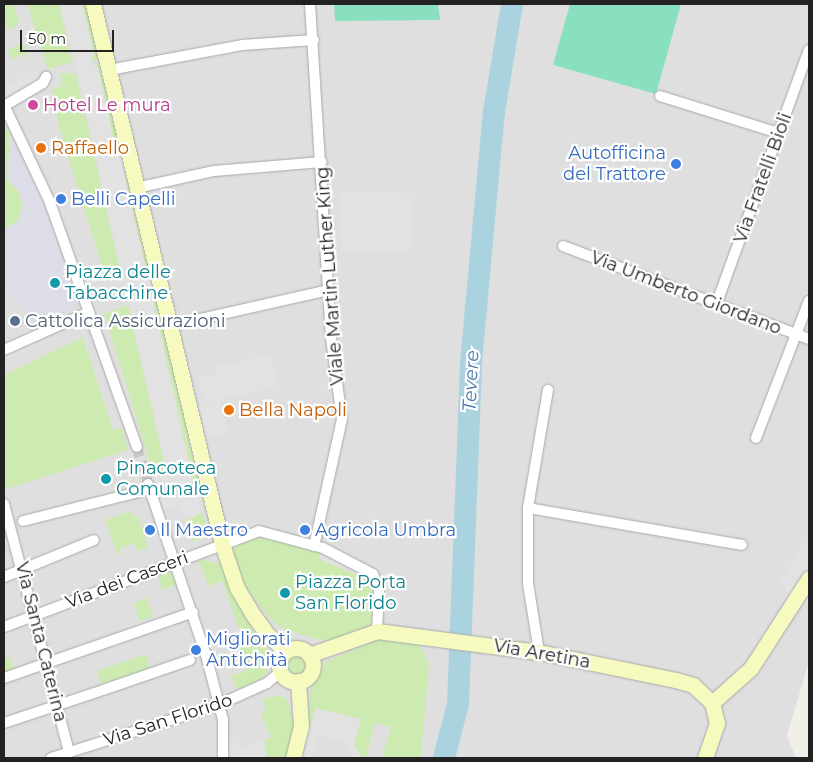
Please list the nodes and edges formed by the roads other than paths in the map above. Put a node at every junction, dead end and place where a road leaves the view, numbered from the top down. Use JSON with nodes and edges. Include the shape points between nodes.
{"nodes":[{"id":1,"x":93,"y":4,"type":"edge"},
{"id":2,"x":310,"y":4,"type":"edge"},
{"id":3,"x":314,"y":40,"type":"junction"},
{"id":4,"x":809,"y":50,"type":"edge"},
{"id":5,"x":109,"y":70,"type":"junction"},
{"id":6,"x":46,"y":77,"type":"dead end"},
{"id":7,"x":660,"y":96,"type":"dead end"},
{"id":8,"x":4,"y":105,"type":"edge"},
{"id":9,"x":779,"y":133,"type":"junction"},
{"id":10,"x":322,"y":162,"type":"junction"},
{"id":11,"x":136,"y":188,"type":"junction"},
{"id":12,"x":563,"y":246,"type":"dead end"},
{"id":13,"x":329,"y":290,"type":"junction"},
{"id":14,"x":809,"y":301,"type":"edge"},
{"id":15,"x":716,"y":305,"type":"junction"},
{"id":16,"x":89,"y":312,"type":"junction"},
{"id":17,"x":169,"y":326,"type":"junction"},
{"id":18,"x":797,"y":335,"type":"junction"},
{"id":19,"x":809,"y":340,"type":"edge"},
{"id":20,"x":4,"y":350,"type":"edge"},
{"id":21,"x":548,"y":390,"type":"dead end"},
{"id":22,"x":756,"y":438,"type":"dead end"},
{"id":23,"x":137,"y":447,"type":"tunnel mouth"},
{"id":24,"x":4,"y":504,"type":"edge"},
{"id":25,"x":528,"y":508,"type":"junction"},
{"id":26,"x":12,"y":524,"type":"edge"},
{"id":27,"x":94,"y":540,"type":"dead end"},
{"id":28,"x":222,"y":544,"type":"junction"},
{"id":29,"x":742,"y":545,"type":"dead end"},
{"id":30,"x":314,"y":546,"type":"junction"},
{"id":31,"x":173,"y":562,"type":"junction"},
{"id":32,"x":23,"y":570,"type":"junction"},
{"id":33,"x":4,"y":577,"type":"edge"},
{"id":34,"x":809,"y":578,"type":"edge"},
{"id":35,"x":193,"y":612,"type":"junction"},
{"id":36,"x":35,"y":615,"type":"junction"},
{"id":37,"x":4,"y":627,"type":"edge"},
{"id":38,"x":377,"y":631,"type":"junction"},
{"id":39,"x":286,"y":651,"type":"junction"},
{"id":40,"x":539,"y":652,"type":"junction"},
{"id":41,"x":206,"y":655,"type":"junction"},
{"id":42,"x":309,"y":655,"type":"junction"},
{"id":43,"x":47,"y":662,"type":"junction"},
{"id":44,"x":280,"y":672,"type":"junction"},
{"id":45,"x":4,"y":678,"type":"edge"},
{"id":46,"x":298,"y":681,"type":"junction"},
{"id":47,"x":712,"y":703,"type":"junction"},
{"id":48,"x":218,"y":705,"type":"junction"},
{"id":49,"x":58,"y":706,"type":"junction"},
{"id":50,"x":4,"y":724,"type":"edge"},
{"id":51,"x":69,"y":752,"type":"junction"},
{"id":52,"x":51,"y":758,"type":"edge"},
{"id":53,"x":223,"y":758,"type":"edge"},
{"id":54,"x":293,"y":758,"type":"edge"},
{"id":55,"x":705,"y":758,"type":"edge"}],
"edges":[{"from":1,"to":5,"type":"main road"},
{"from":2,"to":3,"type":"street","name":"Viale Martin Luther King"},
{"from":3,"to":5,"type":"street","via":[[242,45]]},
{"from":3,"to":10,"type":"street","name":"Viale Martin Luther King"},
{"from":4,"to":9,"type":"street","name":"Via Fratelli Bioli"},
{"from":5,"to":11,"type":"main road"},
{"from":6,"to":8,"type":"street","via":[[43,83]]},
{"from":7,"to":9,"type":"street"},
{"from":8,"to":16,"type":"street","via":[[35,166]]},
{"from":9,"to":15,"type":"street","name":"Via Fratelli Bioli"},
{"from":10,"to":11,"type":"street","via":[[214,171]]},
{"from":10,"to":13,"type":"street","name":"Viale Martin Luther King"},
{"from":11,"to":17,"type":"main road"},
{"from":12,"to":15,"type":"street","name":"Via Umberto Giordano"},
{"from":13,"to":17,"type":"street"},
{"from":13,"to":30,"type":"street","name":"Viale Martin Luther King","via":[[331,338],[342,419]]},
{"from":14,"to":18,"type":"street"},
{"from":15,"to":18,"type":"street","name":"Via Umberto Giordano"},
{"from":16,"to":20,"type":"street"},
{"from":16,"to":23,"type":"street"},
{"from":17,"to":28,"type":"main road"},
{"from":18,"to":19,"type":"street","name":"Via Umberto Giordano"},
{"from":18,"to":22,"type":"street"},
{"from":21,"to":25,"type":"street"},
{"from":24,"to":26,"type":"street","name":"Via Santa Caterina"},
{"from":25,"to":29,"type":"street"},
{"from":25,"to":40,"type":"street","via":[[528,584]]},
{"from":26,"to":31,"type":"street","via":[[149,487]]},
{"from":26,"to":32,"type":"street","name":"Via Santa Caterina"},
{"from":27,"to":32,"type":"street"},
{"from":28,"to":30,"type":"street","via":[[259,531]]},
{"from":28,"to":31,"type":"street","name":"Via dei Casceri"},
{"from":28,"to":39,"type":"main road","via":[[237,588],[268,635]]},
{"from":30,"to":38,"type":"street","via":[[373,574],[379,589],[375,619]]},
{"from":31,"to":35,"type":"street"},
{"from":31,"to":36,"type":"street","name":"Via dei Casceri"},
{"from":32,"to":33,"type":"street"},
{"from":32,"to":36,"type":"street","name":"Via Santa Caterina"},
{"from":34,"to":47,"type":"main road","via":[[751,668]]},
{"from":35,"to":41,"type":"street"},
{"from":35,"to":43,"type":"street"},
{"from":36,"to":37,"type":"street","name":"Via dei Casceri"},
{"from":36,"to":43,"type":"street","name":"Via Santa Caterina"},
{"from":38,"to":40,"type":"main road","name":"Via Aretina"},
{"from":38,"to":42,"type":"main road","name":"Via Aretina"},
{"from":39,"to":42,"type":"main road","via":[[296,648]]},
{"from":39,"to":44,"type":"main road","via":[[279,660]]},
{"from":40,"to":47,"type":"main road","name":"Via Aretina","via":[[693,685]]},
{"from":41,"to":48,"type":"street"},
{"from":41,"to":49,"type":"street"},
{"from":42,"to":46,"type":"main road","via":[[311,671]]},
{"from":43,"to":45,"type":"street"},
{"from":43,"to":49,"type":"street","name":"Via Santa Caterina"},
{"from":44,"to":46,"type":"main road","via":[[288,680]]},
{"from":44,"to":48,"type":"street","name":"Via San Florido","via":[[268,684]]},
{"from":46,"to":54,"type":"main road","via":[[301,726]]},
{"from":47,"to":55,"type":"main road","via":[[717,723]]},
{"from":48,"to":51,"type":"street","name":"Via San Florido"},
{"from":48,"to":53,"type":"street","via":[[225,736]]},
{"from":49,"to":50,"type":"street"},
{"from":49,"to":51,"type":"street","name":"Via Santa Caterina"},
{"from":51,"to":52,"type":"street","name":"Via San Florido"}]}
